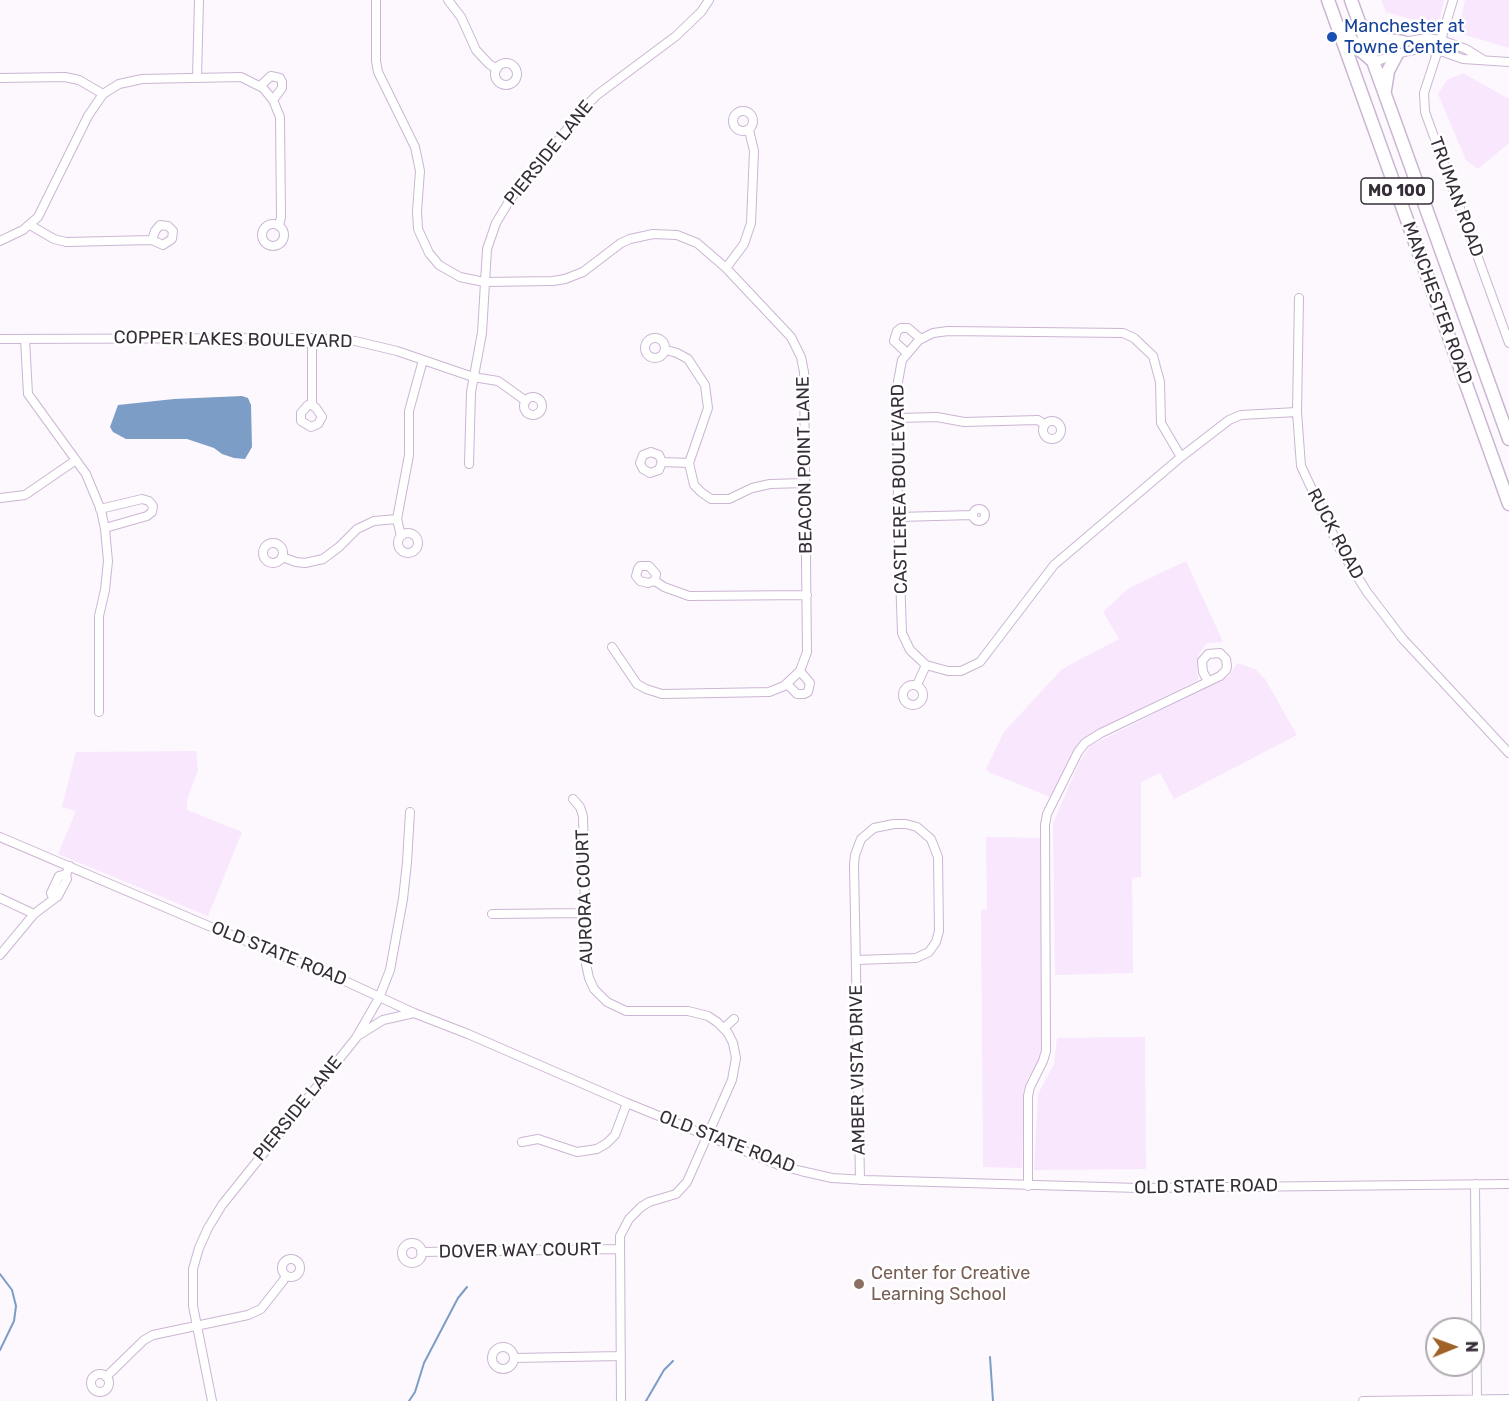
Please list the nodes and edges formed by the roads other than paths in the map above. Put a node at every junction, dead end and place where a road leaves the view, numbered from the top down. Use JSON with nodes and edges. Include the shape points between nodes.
{"nodes":[{"id":1,"x":199,"y":0,"type":"edge"},
{"id":2,"x":376,"y":0,"type":"edge"},
{"id":3,"x":448,"y":0,"type":"edge"},
{"id":4,"x":709,"y":0,"type":"edge"},
{"id":5,"x":1328,"y":0,"type":"edge"},
{"id":6,"x":1351,"y":0,"type":"edge"},
{"id":7,"x":1453,"y":0,"type":"edge"},
{"id":8,"x":1335,"y":19,"type":"junction"},
{"id":9,"x":1360,"y":23,"type":"junction"},
{"id":10,"x":1441,"y":40,"type":"junction"},
{"id":11,"x":1403,"y":42,"type":"junction"},
{"id":12,"x":1437,"y":50,"type":"junction"},
{"id":13,"x":1397,"y":54,"type":"junction"},
{"id":14,"x":1370,"y":57,"type":"junction"},
{"id":15,"x":1484,"y":59,"type":"junction"},
{"id":16,"x":1509,"y":62,"type":"edge"},
{"id":17,"x":497,"y":69,"type":"dead end"},
{"id":18,"x":0,"y":78,"type":"edge"},
{"id":19,"x":197,"y":78,"type":"junction"},
{"id":20,"x":1357,"y":80,"type":"junction"},
{"id":21,"x":260,"y":86,"type":"junction"},
{"id":22,"x":103,"y":94,"type":"junction"},
{"id":23,"x":1385,"y":94,"type":"junction"},
{"id":24,"x":273,"y":100,"type":"junction"},
{"id":25,"x":749,"y":130,"type":"dead end"},
{"id":26,"x":30,"y":225,"type":"junction"},
{"id":27,"x":279,"y":226,"type":"dead end"},
{"id":28,"x":152,"y":240,"type":"dead end"},
{"id":29,"x":0,"y":241,"type":"edge"},
{"id":30,"x":726,"y":268,"type":"junction"},
{"id":31,"x":484,"y":282,"type":"junction"},
{"id":32,"x":1299,"y":298,"type":"dead end"},
{"id":33,"x":312,"y":338,"type":"junction"},
{"id":34,"x":0,"y":339,"type":"edge"},
{"id":35,"x":25,"y":339,"type":"junction"},
{"id":36,"x":921,"y":339,"type":"junction"},
{"id":37,"x":1509,"y":343,"type":"edge"},
{"id":38,"x":666,"y":350,"type":"dead end"},
{"id":39,"x":907,"y":353,"type":"junction"},
{"id":40,"x":423,"y":360,"type":"junction"},
{"id":41,"x":473,"y":377,"type":"junction"},
{"id":42,"x":526,"y":401,"type":"dead end"},
{"id":43,"x":312,"y":405,"type":"dead end"},
{"id":44,"x":1297,"y":412,"type":"junction"},
{"id":45,"x":898,"y":418,"type":"junction"},
{"id":46,"x":1045,"y":425,"type":"dead end"},
{"id":47,"x":1509,"y":440,"type":"edge"},
{"id":48,"x":1181,"y":457,"type":"junction"},
{"id":49,"x":76,"y":460,"type":"junction"},
{"id":50,"x":662,"y":462,"type":"dead end"},
{"id":51,"x":689,"y":463,"type":"junction"},
{"id":52,"x":470,"y":464,"type":"dead end"},
{"id":53,"x":805,"y":483,"type":"junction"},
{"id":54,"x":0,"y":498,"type":"edge"},
{"id":55,"x":1509,"y":504,"type":"edge"},
{"id":56,"x":100,"y":509,"type":"junction"},
{"id":57,"x":973,"y":515,"type":"dead end"},
{"id":58,"x":898,"y":517,"type":"junction"},
{"id":59,"x":397,"y":519,"type":"junction"},
{"id":60,"x":105,"y":528,"type":"junction"},
{"id":61,"x":401,"y":536,"type":"dead end"},
{"id":62,"x":282,"y":557,"type":"dead end"},
{"id":63,"x":655,"y":581,"type":"dead end"},
{"id":64,"x":807,"y":595,"type":"junction"},
{"id":65,"x":612,"y":647,"type":"dead end"},
{"id":66,"x":926,"y":665,"type":"junction"},
{"id":67,"x":800,"y":671,"type":"junction"},
{"id":68,"x":1208,"y":681,"type":"dead end"},
{"id":69,"x":787,"y":684,"type":"junction"},
{"id":70,"x":917,"y":686,"type":"dead end"},
{"id":71,"x":99,"y":712,"type":"dead end"},
{"id":72,"x":1509,"y":753,"type":"edge"},
{"id":73,"x":573,"y":799,"type":"dead end"},
{"id":74,"x":410,"y":812,"type":"dead end"},
{"id":75,"x":0,"y":837,"type":"edge"},
{"id":76,"x":68,"y":870,"type":"junction"},
{"id":77,"x":0,"y":898,"type":"edge"},
{"id":78,"x":585,"y":913,"type":"junction"},
{"id":79,"x":34,"y":914,"type":"junction"},
{"id":80,"x":492,"y":914,"type":"dead end"},
{"id":81,"x":0,"y":955,"type":"edge"},
{"id":82,"x":856,"y":960,"type":"junction"},
{"id":83,"x":379,"y":998,"type":"junction"},
{"id":84,"x":414,"y":1013,"type":"junction"},
{"id":85,"x":734,"y":1019,"type":"dead end"},
{"id":86,"x":724,"y":1028,"type":"junction"},
{"id":87,"x":356,"y":1038,"type":"junction"},
{"id":88,"x":627,"y":1103,"type":"junction"},
{"id":89,"x":709,"y":1137,"type":"junction"},
{"id":90,"x":522,"y":1142,"type":"dead end"},
{"id":91,"x":860,"y":1180,"type":"junction"},
{"id":92,"x":1475,"y":1184,"type":"junction"},
{"id":93,"x":1509,"y":1184,"type":"edge"},
{"id":94,"x":1028,"y":1186,"type":"junction"},
{"id":95,"x":619,"y":1249,"type":"junction"},
{"id":96,"x":421,"y":1252,"type":"dead end"},
{"id":97,"x":286,"y":1276,"type":"dead end"},
{"id":98,"x":195,"y":1326,"type":"junction"},
{"id":99,"x":621,"y":1356,"type":"junction"},
{"id":100,"x":514,"y":1358,"type":"dead end"},
{"id":101,"x":106,"y":1377,"type":"dead end"},
{"id":102,"x":1509,"y":1399,"type":"edge"},
{"id":103,"x":1477,"y":1400,"type":"edge"},
{"id":104,"x":212,"y":1401,"type":"edge"},
{"id":105,"x":621,"y":1401,"type":"edge"},
{"id":106,"x":1363,"y":1401,"type":"edge"}],
"edges":[{"from":1,"to":19,"type":"street"},
{"from":2,"to":31,"type":"street","name":"BEACON POINT LANE","via":[[378,72],[419,160],[417,220],[421,239],[445,269]]},
{"from":3,"to":17,"type":"street","via":[[477,50]]},
{"from":4,"to":31,"type":"street","name":"PIERSIDE LANE","via":[[676,36],[592,100],[511,198],[492,232]]},
{"from":5,"to":8,"type":"highway","name":"MANCHESTER ROAD","number":"MO 100"},
{"from":6,"to":9,"type":"highway","name":"MANCHESTER ROAD","number":"MO 100"},
{"from":7,"to":10,"type":"street"},
{"from":8,"to":14,"type":"highway"},
{"from":8,"to":20,"type":"highway","name":"MANCHESTER ROAD","number":"MO 100"},
{"from":9,"to":11,"type":"highway","via":[[1381,39]]},
{"from":9,"to":14,"type":"highway","name":"MANCHESTER ROAD","number":"MO 100"},
{"from":10,"to":11,"type":"street","via":[[1421,38]]},
{"from":10,"to":15,"type":"street"},
{"from":11,"to":14,"type":"street"},
{"from":12,"to":13,"type":"street","via":[[1413,49]]},
{"from":12,"to":15,"type":"street","via":[[1463,59]]},
{"from":12,"to":37,"type":"street","name":"TRUMAN ROAD","via":[[1424,93],[1425,112]]},
{"from":13,"to":14,"type":"street"},
{"from":13,"to":23,"type":"highway","via":[[1388,71]]},
{"from":14,"to":20,"type":"highway","via":[[1361,63]]},
{"from":14,"to":23,"type":"highway","name":"MANCHESTER ROAD","number":"MO 100"},
{"from":15,"to":16,"type":"street"},
{"from":18,"to":22,"type":"street","via":[[65,77]]},
{"from":19,"to":21,"type":"street","via":[[241,77]]},
{"from":19,"to":22,"type":"street","via":[[142,79],[119,84]]},
{"from":20,"to":55,"type":"highway","name":"MANCHESTER ROAD","number":"MO 100"},
{"from":21,"to":24,"type":"street"},
{"from":21,"to":24,"type":"street","via":[[271,75],[280,78],[282,88]]},
{"from":22,"to":26,"type":"street","via":[[38,217]]},
{"from":23,"to":47,"type":"highway","name":"MANCHESTER ROAD","number":"MO 100"},
{"from":24,"to":27,"type":"street","via":[[280,127]]},
{"from":25,"to":30,"type":"street","via":[[754,151],[751,223],[744,244]]},
{"from":26,"to":28,"type":"street","via":[[66,242]]},
{"from":26,"to":29,"type":"street"},
{"from":30,"to":31,"type":"street","name":"BEACON POINT LANE","via":[[697,243],[653,234],[621,243],[583,272],[565,279]]},
{"from":30,"to":53,"type":"street","name":"BEACON POINT LANE","via":[[791,337],[801,357]]},
{"from":31,"to":41,"type":"street","name":"PIERSIDE LANE","via":[[482,333]]},
{"from":32,"to":44,"type":"street","name":"RUCK ROAD"},
{"from":33,"to":35,"type":"street","name":"COPPER LAKES BOULEVARD"},
{"from":33,"to":40,"type":"street","name":"COPPER LAKES BOULEVARD","via":[[355,341]]},
{"from":33,"to":43,"type":"street"},
{"from":34,"to":35,"type":"street","name":"COPPER LAKES BOULEVARD"},
{"from":35,"to":49,"type":"street","via":[[28,394]]},
{"from":36,"to":39,"type":"street","name":"CASTLEREA BOULEVARD"},
{"from":36,"to":39,"type":"street","via":[[908,328],[897,331],[894,341]]},
{"from":36,"to":48,"type":"street","via":[[948,332],[1123,333],[1153,356],[1160,382],[1161,423]]},
{"from":38,"to":51,"type":"street","via":[[688,359],[705,385],[708,408]]},
{"from":39,"to":45,"type":"street","name":"CASTLEREA BOULEVARD","via":[[900,366],[897,387]]},
{"from":40,"to":41,"type":"street","name":"COPPER LAKES BOULEVARD"},
{"from":40,"to":59,"type":"street","via":[[409,411],[409,455]]},
{"from":41,"to":42,"type":"street","name":"COPPER LAKES BOULEVARD","via":[[498,381]]},
{"from":41,"to":52,"type":"street","name":"PIERSIDE LANE"},
{"from":44,"to":48,"type":"street","via":[[1241,415]]},
{"from":44,"to":72,"type":"street","name":"RUCK ROAD","via":[[1298,457],[1346,560],[1392,626]]},
{"from":45,"to":46,"type":"street","via":[[937,417],[964,422],[1038,420]]},
{"from":45,"to":58,"type":"street","name":"CASTLEREA BOULEVARD"},
{"from":48,"to":66,"type":"street","via":[[1054,565],[980,662],[961,671]]},
{"from":49,"to":54,"type":"street","via":[[25,495]]},
{"from":49,"to":56,"type":"street"},
{"from":50,"to":51,"type":"street"},
{"from":51,"to":53,"type":"street","via":[[694,484],[711,499],[729,499],[770,484]]},
{"from":53,"to":64,"type":"street","name":"BEACON POINT LANE"},
{"from":56,"to":60,"type":"street"},
{"from":56,"to":60,"type":"street","via":[[142,500],[153,506],[147,516]]},
{"from":57,"to":58,"type":"street"},
{"from":58,"to":66,"type":"street","name":"CASTLEREA BOULEVARD","via":[[902,633],[910,650]]},
{"from":59,"to":61,"type":"street"},
{"from":59,"to":62,"type":"street","via":[[374,521],[357,529],[323,559],[305,563]]},
{"from":60,"to":71,"type":"street","via":[[108,561],[99,616]]},
{"from":63,"to":64,"type":"street","via":[[689,596]]},
{"from":64,"to":67,"type":"street","name":"BEACON POINT LANE","via":[[807,652]]},
{"from":65,"to":69,"type":"street","via":[[637,684],[662,694],[769,692]]},
{"from":66,"to":70,"type":"street"},
{"from":67,"to":69,"type":"street"},
{"from":67,"to":69,"type":"street","via":[[810,683],[808,692],[797,694]]},
{"from":68,"to":94,"type":"street","via":[[1085,743],[1047,814],[1046,1051],[1028,1096]]},
{"from":73,"to":78,"type":"street","name":"AURORA COURT","via":[[583,816]]},
{"from":74,"to":83,"type":"street","name":"PIERSIDE LANE","via":[[403,899],[390,970]]},
{"from":75,"to":76,"type":"street","name":"OLD STATE ROAD"},
{"from":76,"to":79,"type":"street","via":[[58,896]]},
{"from":76,"to":83,"type":"street","name":"OLD STATE ROAD"},
{"from":77,"to":79,"type":"street"},
{"from":78,"to":80,"type":"street"},
{"from":78,"to":86,"type":"street","name":"AURORA COURT","via":[[587,971],[594,989],[607,1002],[626,1011],[695,1012]]},
{"from":79,"to":81,"type":"street"},
{"from":82,"to":82,"type":"street","name":"AMBER VISTA DRIVE","via":[[857,846],[867,833],[881,825],[917,827],[931,839],[938,857],[936,942],[929,952],[916,958]]},
{"from":82,"to":91,"type":"street","name":"AMBER VISTA DRIVE"},
{"from":83,"to":84,"type":"street","name":"OLD STATE ROAD"},
{"from":83,"to":87,"type":"street","name":"PIERSIDE LANE"},
{"from":84,"to":87,"type":"street","via":[[383,1020]]},
{"from":84,"to":88,"type":"street","name":"OLD STATE ROAD"},
{"from":85,"to":86,"type":"street"},
{"from":86,"to":89,"type":"street","via":[[736,1065]]},
{"from":87,"to":98,"type":"street","name":"PIERSIDE LANE","via":[[222,1205],[208,1228],[193,1269]]},
{"from":88,"to":89,"type":"street","name":"OLD STATE ROAD"},
{"from":88,"to":90,"type":"street","via":[[615,1135],[597,1149],[577,1152],[538,1139]]},
{"from":89,"to":91,"type":"street","name":"OLD STATE ROAD","via":[[779,1165],[832,1178]]},
{"from":89,"to":95,"type":"street","via":[[682,1189],[636,1211],[624,1226]]},
{"from":91,"to":94,"type":"street","name":"OLD STATE ROAD"},
{"from":92,"to":93,"type":"street","name":"OLD STATE ROAD"},
{"from":92,"to":94,"type":"street","name":"OLD STATE ROAD"},
{"from":92,"to":103,"type":"street"},
{"from":95,"to":96,"type":"street","name":"DOVER WAY COURT"},
{"from":95,"to":99,"type":"street"},
{"from":97,"to":98,"type":"street","via":[[261,1309]]},
{"from":98,"to":101,"type":"street","via":[[144,1340]]},
{"from":98,"to":104,"type":"street","name":"PIERSIDE LANE"},
{"from":99,"to":100,"type":"street"},
{"from":99,"to":105,"type":"street"},
{"from":102,"to":103,"type":"street"},
{"from":103,"to":106,"type":"street"}]}
